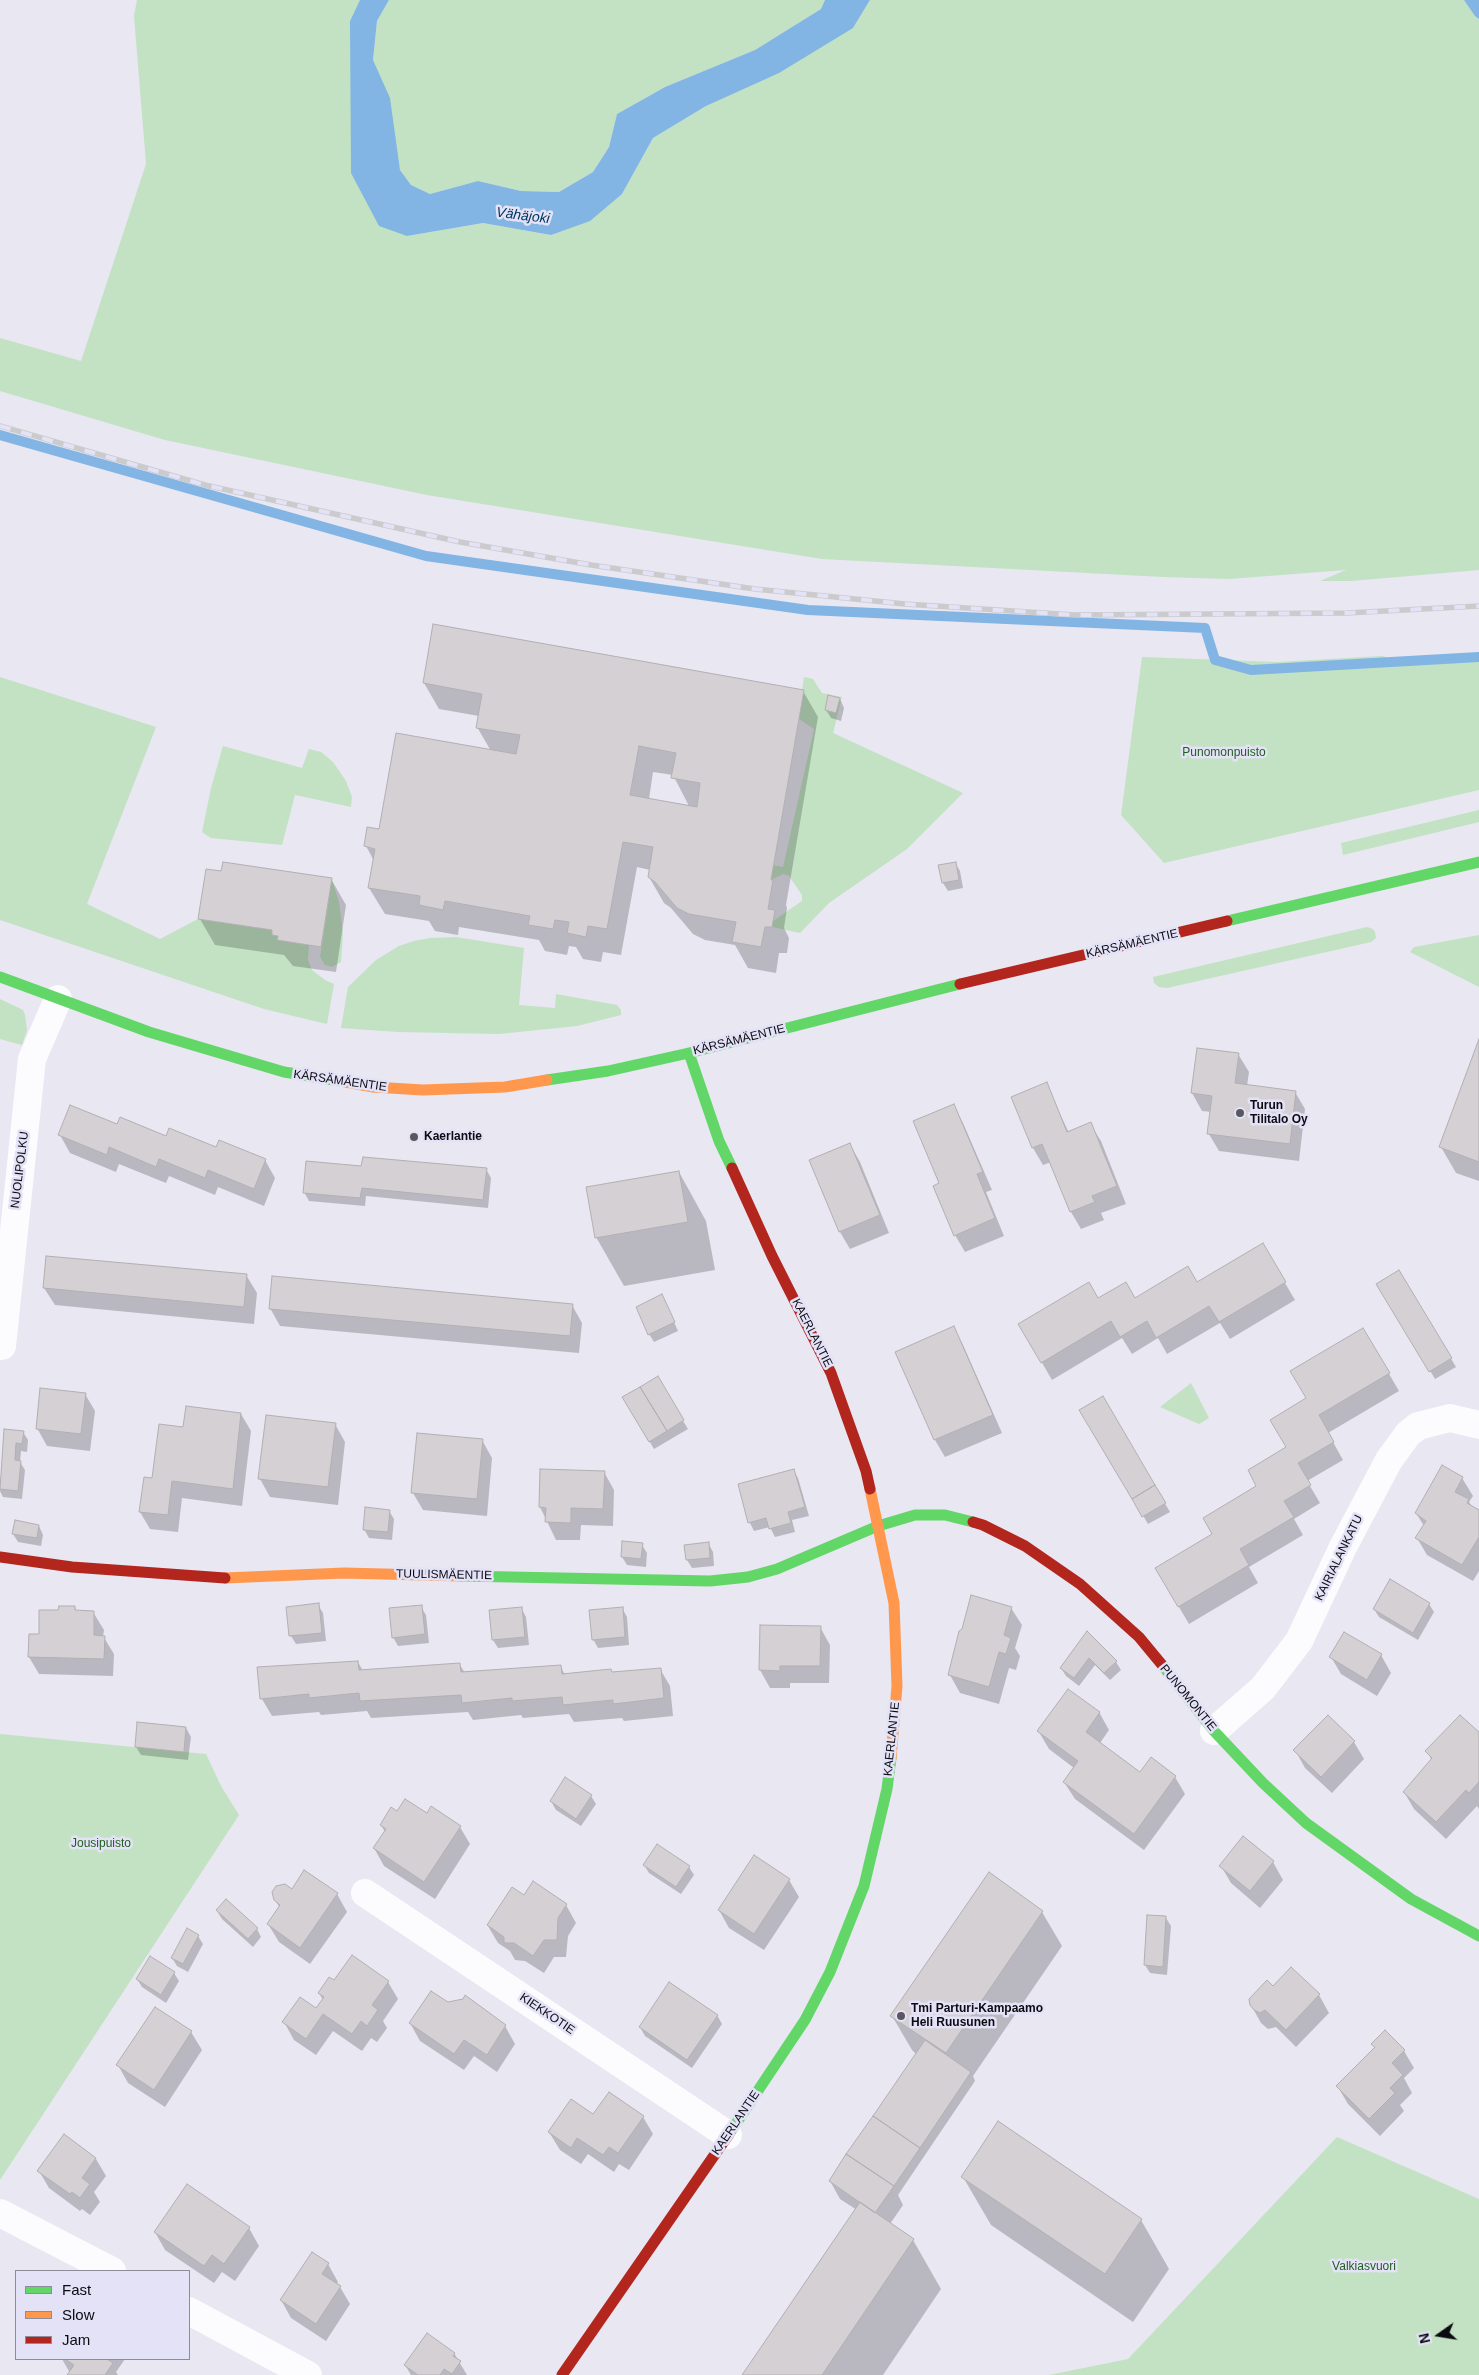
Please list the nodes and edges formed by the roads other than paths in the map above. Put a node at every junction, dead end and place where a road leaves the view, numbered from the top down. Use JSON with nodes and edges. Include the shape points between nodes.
{"nodes":[{"id":1,"x":1479,"y":862,"type":"edge"},
{"id":2,"x":0,"y":977,"type":"edge"},
{"id":3,"x":58,"y":999,"type":"junction"},
{"id":4,"x":689,"y":1053,"type":"junction"},
{"id":5,"x":2,"y":1346,"type":"dead end"},
{"id":6,"x":1479,"y":1426,"type":"edge"},
{"id":7,"x":878,"y":1526,"type":"junction"},
{"id":8,"x":0,"y":1557,"type":"edge"},
{"id":9,"x":1214,"y":1731,"type":"junction"},
{"id":10,"x":365,"y":1893,"type":"dead end"},
{"id":11,"x":1479,"y":1936,"type":"edge"},
{"id":12,"x":728,"y":2135,"type":"junction"},
{"id":13,"x":0,"y":2213,"type":"edge"},
{"id":14,"x":110,"y":2270,"type":"edge"},
{"id":15,"x":190,"y":2312,"type":"edge"},
{"id":16,"x":308,"y":2375,"type":"edge"},
{"id":17,"x":562,"y":2375,"type":"edge"}],
"edges":[{"from":1,"to":4,"type":"street","name":"KÄRSÄMÄENTIE","via":[[981,979]]},
{"from":2,"to":3,"type":"street","name":"KÄRSÄMÄENTIE"},
{"from":3,"to":4,"type":"street","name":"KÄRSÄMÄENTIE","via":[[257,1066],[373,1087],[423,1090],[505,1087]]},
{"from":3,"to":5,"type":"street","name":"NUOLIPOLKU","via":[[32,1059]]},
{"from":4,"to":7,"type":"street","name":"KAERLANTIE","via":[[737,1183],[831,1373],[866,1471]]},
{"from":6,"to":9,"type":"street","name":"KAIRIALANKATU","via":[[1450,1418],[1418,1426],[1408,1434],[1389,1460],[1343,1547],[1299,1641],[1264,1688]]},
{"from":7,"to":8,"type":"street","name":"TUULISMÄENTIE","via":[[777,1568],[748,1577],[710,1581],[344,1573],[229,1578],[72,1567]]},
{"from":7,"to":9,"type":"street","name":"PUNOMONTIE","via":[[915,1515],[945,1515],[983,1525],[1025,1546],[1080,1584],[1139,1637]]},
{"from":7,"to":12,"type":"street","name":"KAERLANTIE","via":[[894,1603],[897,1686],[889,1772],[877,1837],[864,1886],[830,1972],[805,2020]]},
{"from":9,"to":11,"type":"street","name":"PUNOMONTIE","via":[[1306,1824],[1411,1899]]},
{"from":10,"to":12,"type":"street","name":"KIEKKOTIE"},
{"from":12,"to":17,"type":"street","name":"KAERLANTIE"},
{"from":13,"to":14,"type":"street"},
{"from":15,"to":16,"type":"street"}]}
